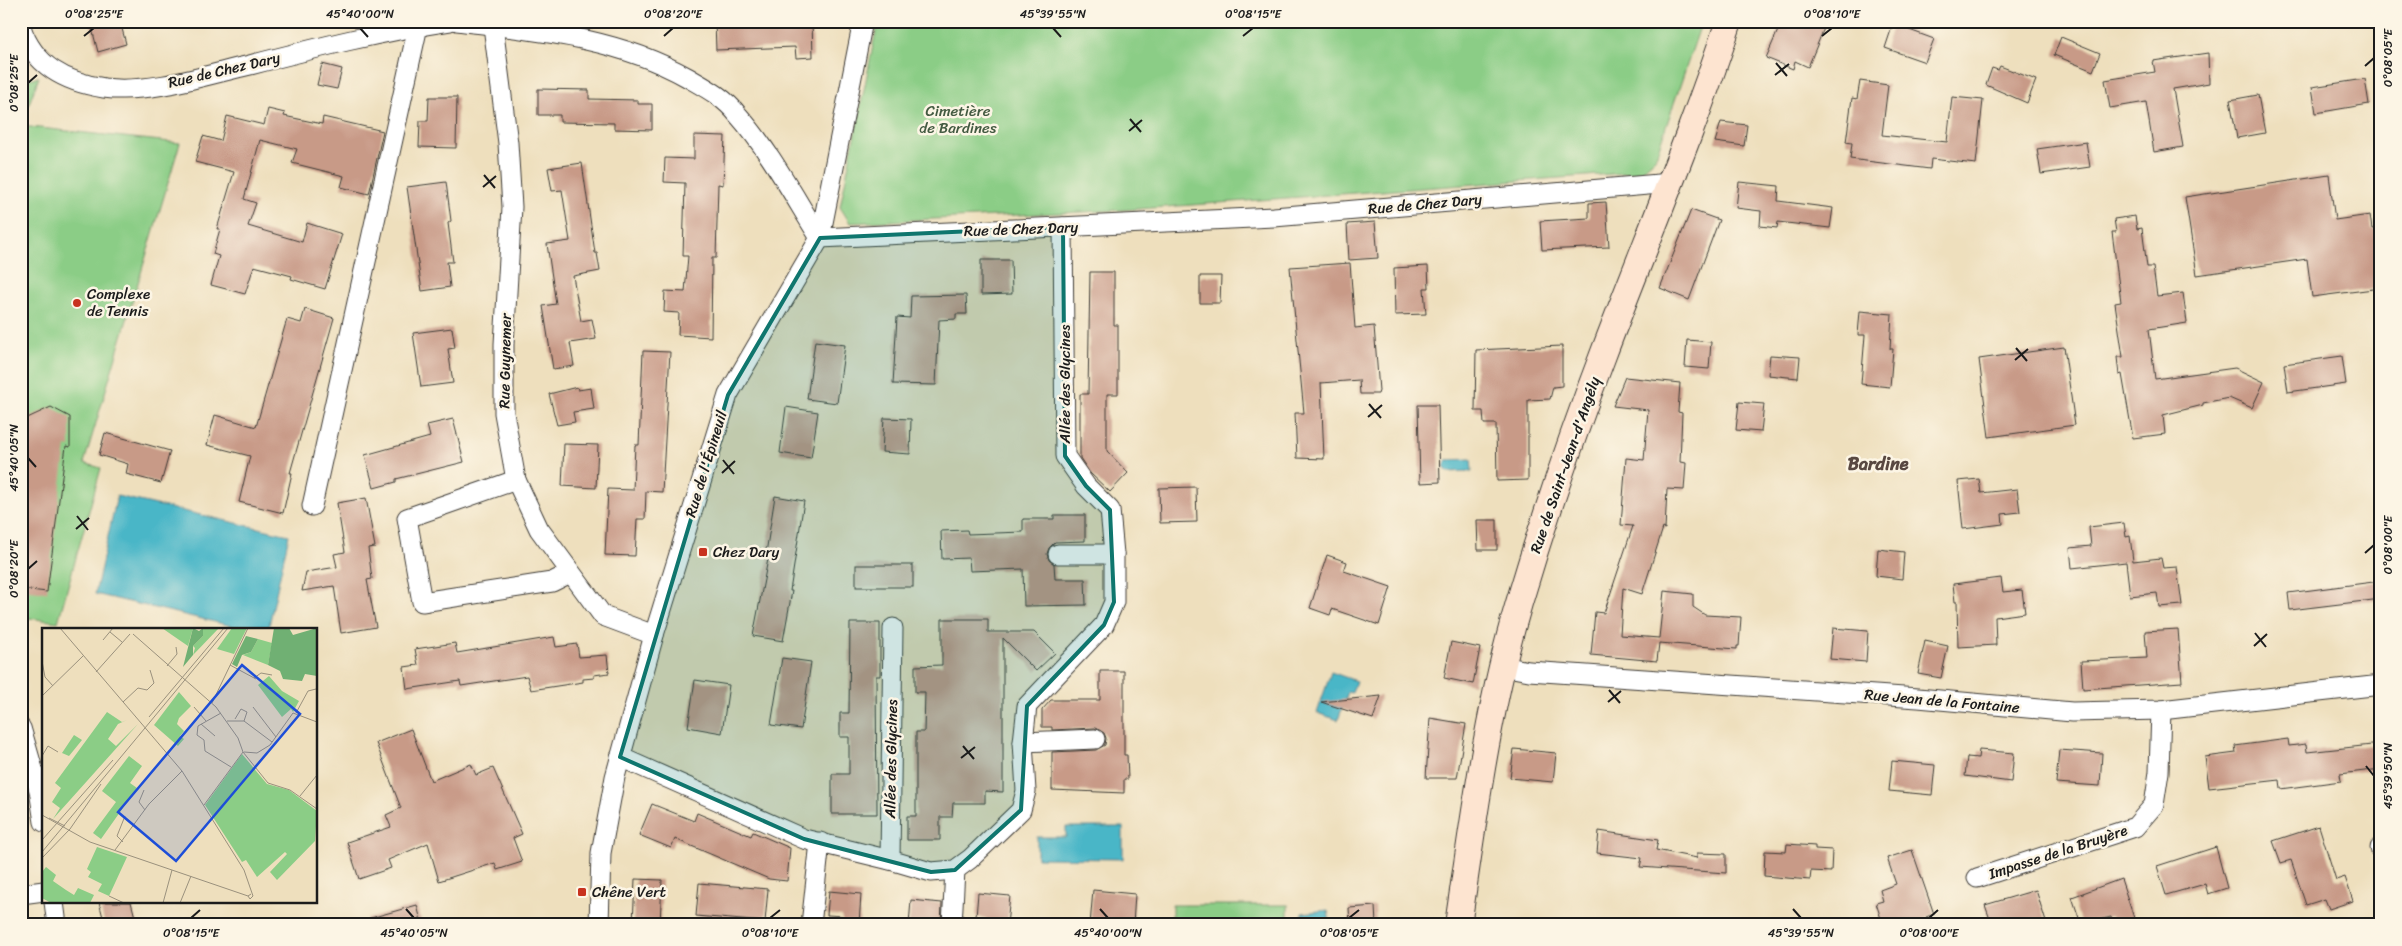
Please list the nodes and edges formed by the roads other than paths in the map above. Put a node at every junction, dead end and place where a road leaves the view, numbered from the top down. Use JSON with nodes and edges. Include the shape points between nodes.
{"nodes":[{"id":1,"x":450,"y":21,"type":"edge"},
{"id":2,"x":457,"y":21,"type":"edge"},
{"id":3,"x":863,"y":21,"type":"edge"},
{"id":4,"x":1729,"y":21,"type":"edge"},
{"id":5,"x":418,"y":26,"type":"junction"},
{"id":6,"x":493,"y":26,"type":"junction"},
{"id":7,"x":23,"y":38,"type":"edge"},
{"id":8,"x":1671,"y":183,"type":"junction"},
{"id":9,"x":1064,"y":227,"type":"junction"},
{"id":10,"x":820,"y":238,"type":"junction"},
{"id":11,"x":516,"y":480,"type":"junction"},
{"id":12,"x":312,"y":506,"type":"dead end"},
{"id":13,"x":1058,"y":554,"type":"dead end"},
{"id":14,"x":1114,"y":554,"type":"junction"},
{"id":15,"x":570,"y":574,"type":"junction"},
{"id":16,"x":893,"y":628,"type":"dead end"},
{"id":17,"x":654,"y":635,"type":"junction"},
{"id":18,"x":1502,"y":666,"type":"junction"},
{"id":19,"x":2381,"y":686,"type":"edge"},
{"id":20,"x":2161,"y":710,"type":"junction"},
{"id":21,"x":22,"y":730,"type":"edge"},
{"id":22,"x":1095,"y":739,"type":"dead end"},
{"id":23,"x":1023,"y":742,"type":"junction"},
{"id":24,"x":620,"y":757,"type":"junction"},
{"id":25,"x":42,"y":806,"type":"edge"},
{"id":26,"x":820,"y":842,"type":"junction"},
{"id":27,"x":890,"y":860,"type":"junction"},
{"id":28,"x":955,"y":870,"type":"junction"},
{"id":29,"x":1977,"y":878,"type":"dead end"},
{"id":30,"x":42,"y":891,"type":"edge"},
{"id":31,"x":21,"y":894,"type":"edge"},
{"id":32,"x":54,"y":904,"type":"edge"},
{"id":33,"x":57,"y":925,"type":"edge"},
{"id":34,"x":599,"y":925,"type":"edge"},
{"id":35,"x":811,"y":925,"type":"edge"},
{"id":36,"x":952,"y":925,"type":"edge"},
{"id":37,"x":1458,"y":925,"type":"edge"}],
"edges":[{"from":1,"to":5,"type":"street","name":"Rue de Chez Dary"},
{"from":2,"to":6,"type":"street"},
{"from":3,"to":10,"type":"street","name":"Rue de l'Épineuil"},
{"from":4,"to":8,"type":"main road","name":"Rue de Saint-Jean-d'Angély"},
{"from":5,"to":7,"type":"street","name":"Rue de Chez Dary","via":[[134,89],[105,88],[77,82],[47,68]]},
{"from":5,"to":12,"type":"street"},
{"from":6,"to":10,"type":"street","via":[[538,30],[629,50],[661,62],[717,94],[738,115],[767,154]]},
{"from":6,"to":11,"type":"street","name":"Rue Guynemer","via":[[508,143],[512,207],[504,344],[504,413]]},
{"from":8,"to":9,"type":"street","name":"Rue de Chez Dary","via":[[1274,217]]},
{"from":8,"to":18,"type":"main road","name":"Rue de Saint-Jean-d'Angély","via":[[1602,356],[1559,478]]},
{"from":9,"to":10,"type":"street","name":"Rue de Chez Dary"},
{"from":9,"to":14,"type":"street","name":"Allée des Glycines","via":[[1065,456],[1086,486],[1110,510]]},
{"from":10,"to":17,"type":"street","name":"Rue de l'Épineuil","via":[[728,395]]},
{"from":11,"to":15,"type":"street","name":"Rue Guynemer","via":[[539,529]]},
{"from":11,"to":15,"type":"street","via":[[407,518],[422,602],[552,582]]},
{"from":13,"to":14,"type":"street"},
{"from":14,"to":23,"type":"street","name":"Allée des Glycines","via":[[1114,602],[1104,625],[1027,706]]},
{"from":15,"to":17,"type":"street","name":"Rue Guynemer","via":[[603,616]]},
{"from":16,"to":27,"type":"street","name":"Allée des Glycines"},
{"from":17,"to":24,"type":"street","name":"Rue de l'Épineuil"},
{"from":18,"to":20,"type":"street","name":"Rue Jean de la Fontaine","via":[[1530,671],[2072,712]]},
{"from":18,"to":37,"type":"main road","name":"Rue de Saint-Jean-d'Angély"},
{"from":19,"to":20,"type":"street","name":"Rue Jean de la Fontaine"},
{"from":20,"to":29,"type":"street","name":"Impasse de la Bruyère","via":[[2159,772],[2154,805],[2135,827]]},
{"from":21,"to":25,"type":"street"},
{"from":22,"to":23,"type":"street"},
{"from":23,"to":28,"type":"street","name":"Allée des Glycines","via":[[1026,791],[1022,810]]},
{"from":24,"to":26,"type":"street","via":[[804,839]]},
{"from":24,"to":34,"type":"street","name":"Rue de l'Épineuil","via":[[601,853]]},
{"from":26,"to":27,"type":"street"},
{"from":26,"to":35,"type":"street"},
{"from":27,"to":28,"type":"street","via":[[931,872]]},
{"from":28,"to":36,"type":"street"},
{"from":30,"to":31,"type":"street"},
{"from":32,"to":33,"type":"street"}]}
